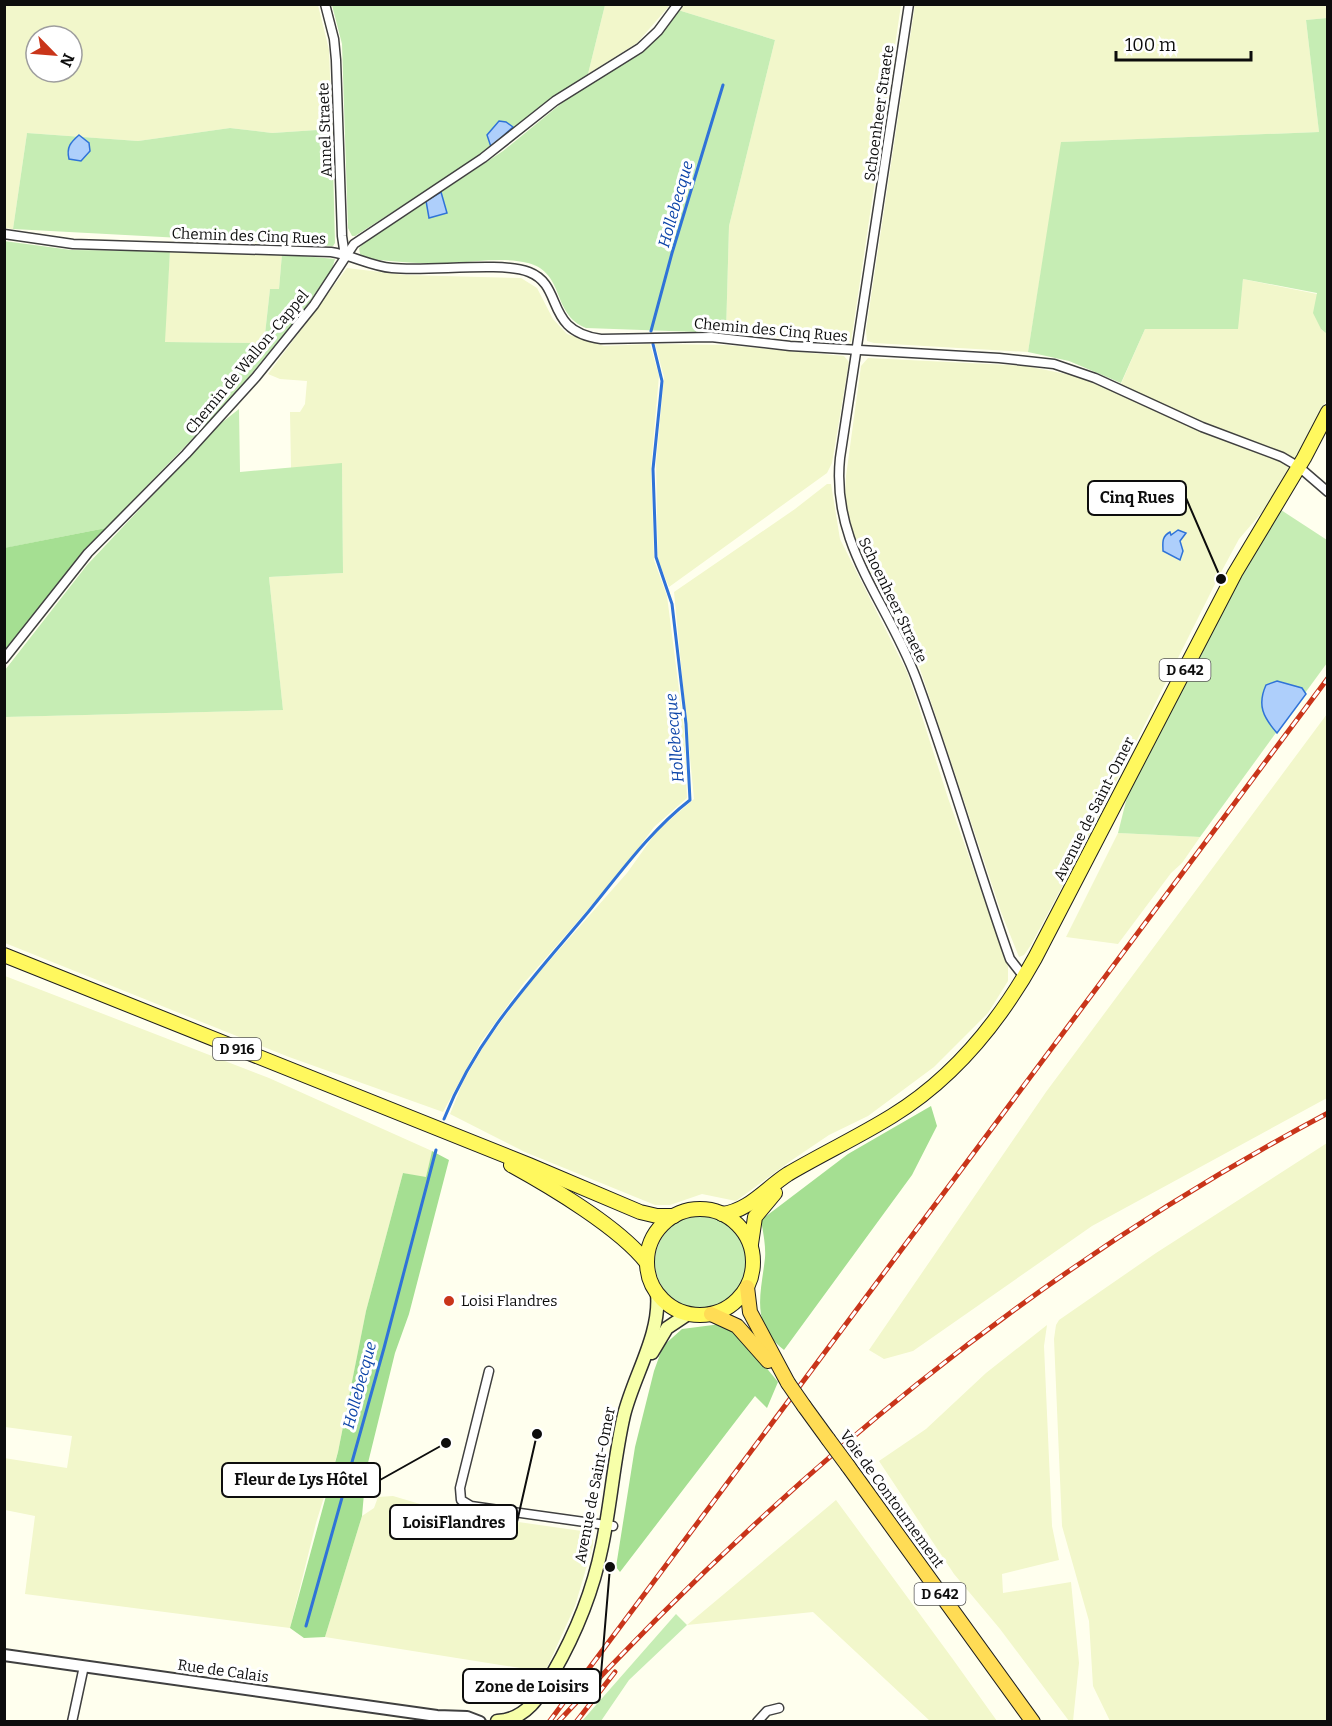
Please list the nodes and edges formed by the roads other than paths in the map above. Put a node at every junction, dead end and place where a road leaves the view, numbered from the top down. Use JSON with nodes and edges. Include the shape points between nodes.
{"nodes":[{"id":1,"x":325,"y":4,"type":"edge"},
{"id":2,"x":678,"y":4,"type":"edge"},
{"id":3,"x":909,"y":4,"type":"edge"},
{"id":4,"x":4,"y":234,"type":"edge"},
{"id":5,"x":345,"y":256,"type":"junction"},
{"id":6,"x":856,"y":350,"type":"junction"},
{"id":7,"x":1328,"y":412,"type":"edge"},
{"id":8,"x":1299,"y":467,"type":"junction"},
{"id":9,"x":1328,"y":492,"type":"edge"},
{"id":10,"x":4,"y":659,"type":"edge"},
{"id":11,"x":4,"y":955,"type":"edge"},
{"id":12,"x":1024,"y":977,"type":"junction"},
{"id":13,"x":469,"y":1143,"type":"junction"},
{"id":14,"x":818,"y":1159,"type":"junction"},
{"id":15,"x":722,"y":1214,"type":"junction"},
{"id":16,"x":674,"y":1216,"type":"junction"},
{"id":17,"x":751,"y":1246,"type":"junction"},
{"id":18,"x":647,"y":1263,"type":"junction"},
{"id":19,"x":747,"y":1287,"type":"junction"},
{"id":20,"x":657,"y":1293,"type":"junction"},
{"id":21,"x":688,"y":1314,"type":"junction"},
{"id":22,"x":711,"y":1314,"type":"junction"},
{"id":23,"x":489,"y":1371,"type":"dead end"},
{"id":24,"x":788,"y":1383,"type":"junction"},
{"id":25,"x":610,"y":1525,"type":"junction"},
{"id":26,"x":4,"y":1655,"type":"edge"},
{"id":27,"x":84,"y":1666,"type":"junction"},
{"id":28,"x":779,"y":1708,"type":"dead end"},
{"id":29,"x":437,"y":1716,"type":"junction"},
{"id":30,"x":498,"y":1721,"type":"edge"},
{"id":31,"x":72,"y":1722,"type":"edge"},
{"id":32,"x":454,"y":1722,"type":"edge"},
{"id":33,"x":480,"y":1722,"type":"edge"},
{"id":34,"x":489,"y":1722,"type":"edge"},
{"id":35,"x":522,"y":1722,"type":"edge"},
{"id":36,"x":757,"y":1722,"type":"edge"},
{"id":37,"x":1033,"y":1722,"type":"edge"}],
"edges":[{"from":1,"to":5,"type":"street","name":"Annel Straete","via":[[336,60]]},
{"from":2,"to":5,"type":"street","name":"Chemin de Wallon-Cappel","via":[[658,32],[640,48],[555,101],[475,164],[365,236]]},
{"from":3,"to":6,"type":"street","name":"Schoenheer Straete"},
{"from":4,"to":5,"type":"street","name":"Chemin des Cinq Rues","via":[[73,244],[326,252]]},
{"from":5,"to":6,"type":"street","name":"Chemin des Cinq Rues","via":[[394,268],[527,271],[544,282],[563,322],[594,338],[711,337]]},
{"from":5,"to":10,"type":"street","name":"Chemin de Wallon-Cappel","via":[[319,298],[256,377],[88,553]]},
{"from":6,"to":8,"type":"street","name":"Chemin des Cinq Rues","via":[[1008,358],[1062,366]]},
{"from":6,"to":12,"type":"street","name":"Schoenheer Straete","via":[[839,464],[845,529],[915,676],[1010,959]]},
{"from":7,"to":8,"type":"main road","name":"Avenue de Saint-Omer","number":"D 642"},
{"from":8,"to":9,"type":"street","name":"Chemin des Cinq Rues"},
{"from":8,"to":12,"type":"main road","name":"Avenue de Saint-Omer","number":"D 642","via":[[1235,573]]},
{"from":11,"to":13,"type":"main road","number":"D 916"},
{"from":12,"to":14,"type":"main road","name":"Avenue de Saint-Omer","number":"D 642","via":[[985,1034],[940,1080],[894,1115]]},
{"from":13,"to":16,"type":"main road","number":"D 916","via":[[640,1212]]},
{"from":13,"to":18,"type":"main road","number":"D 916","via":[[559,1194],[627,1243]]},
{"from":14,"to":15,"type":"main road","name":"Avenue de Saint-Omer","number":"D 642","via":[[785,1176],[740,1210]]},
{"from":14,"to":17,"type":"main road","name":"Avenue de Saint-Omer","number":"D 642","via":[[761,1207],[753,1222]]},
{"from":15,"to":16,"type":"main road","via":[[698,1209]]},
{"from":15,"to":17,"type":"main road","via":[[741,1228]]},
{"from":16,"to":18,"type":"main road","via":[[653,1238]]},
{"from":17,"to":19,"type":"main road","via":[[754,1265]]},
{"from":18,"to":20,"type":"main road"},
{"from":19,"to":22,"type":"main road","via":[[732,1305]]},
{"from":19,"to":24,"type":"highway","name":"Voie de Contournement","via":[[750,1312]]},
{"from":20,"to":21,"type":"main road"},
{"from":20,"to":25,"type":"main road","name":"Avenue de Saint-Omer","via":[[657,1318],[633,1382],[621,1429]]},
{"from":21,"to":22,"type":"main road"},
{"from":21,"to":25,"type":"main road","name":"Avenue de Saint-Omer","via":[[664,1331],[649,1362],[626,1445]]},
{"from":22,"to":24,"type":"highway","name":"Voie de Contournement","via":[[737,1326]]},
{"from":23,"to":25,"type":"street","via":[[460,1488],[461,1500],[471,1506]]},
{"from":24,"to":37,"type":"highway","name":"Voie de Contournement","number":"D 642","bridge":true},
{"from":25,"to":30,"type":"main road","name":"Avenue de Saint-Omer","via":[[587,1600],[562,1656],[528,1709],[515,1718]]},
{"from":25,"to":35,"type":"main road","name":"Avenue de Saint-Omer","via":[[603,1574],[584,1630],[562,1671]]},
{"from":26,"to":27,"type":"street","name":"Rue de Calais"},
{"from":27,"to":29,"type":"street","name":"Rue de Calais"},
{"from":27,"to":31,"type":"street"},
{"from":28,"to":36,"type":"street","via":[[767,1711]]},
{"from":29,"to":32,"type":"street","name":"Rue de Calais"},
{"from":29,"to":33,"type":"street","name":"Rue de Calais"},
{"from":30,"to":34,"type":"main road","name":"Avenue de Saint-Omer"}]}
